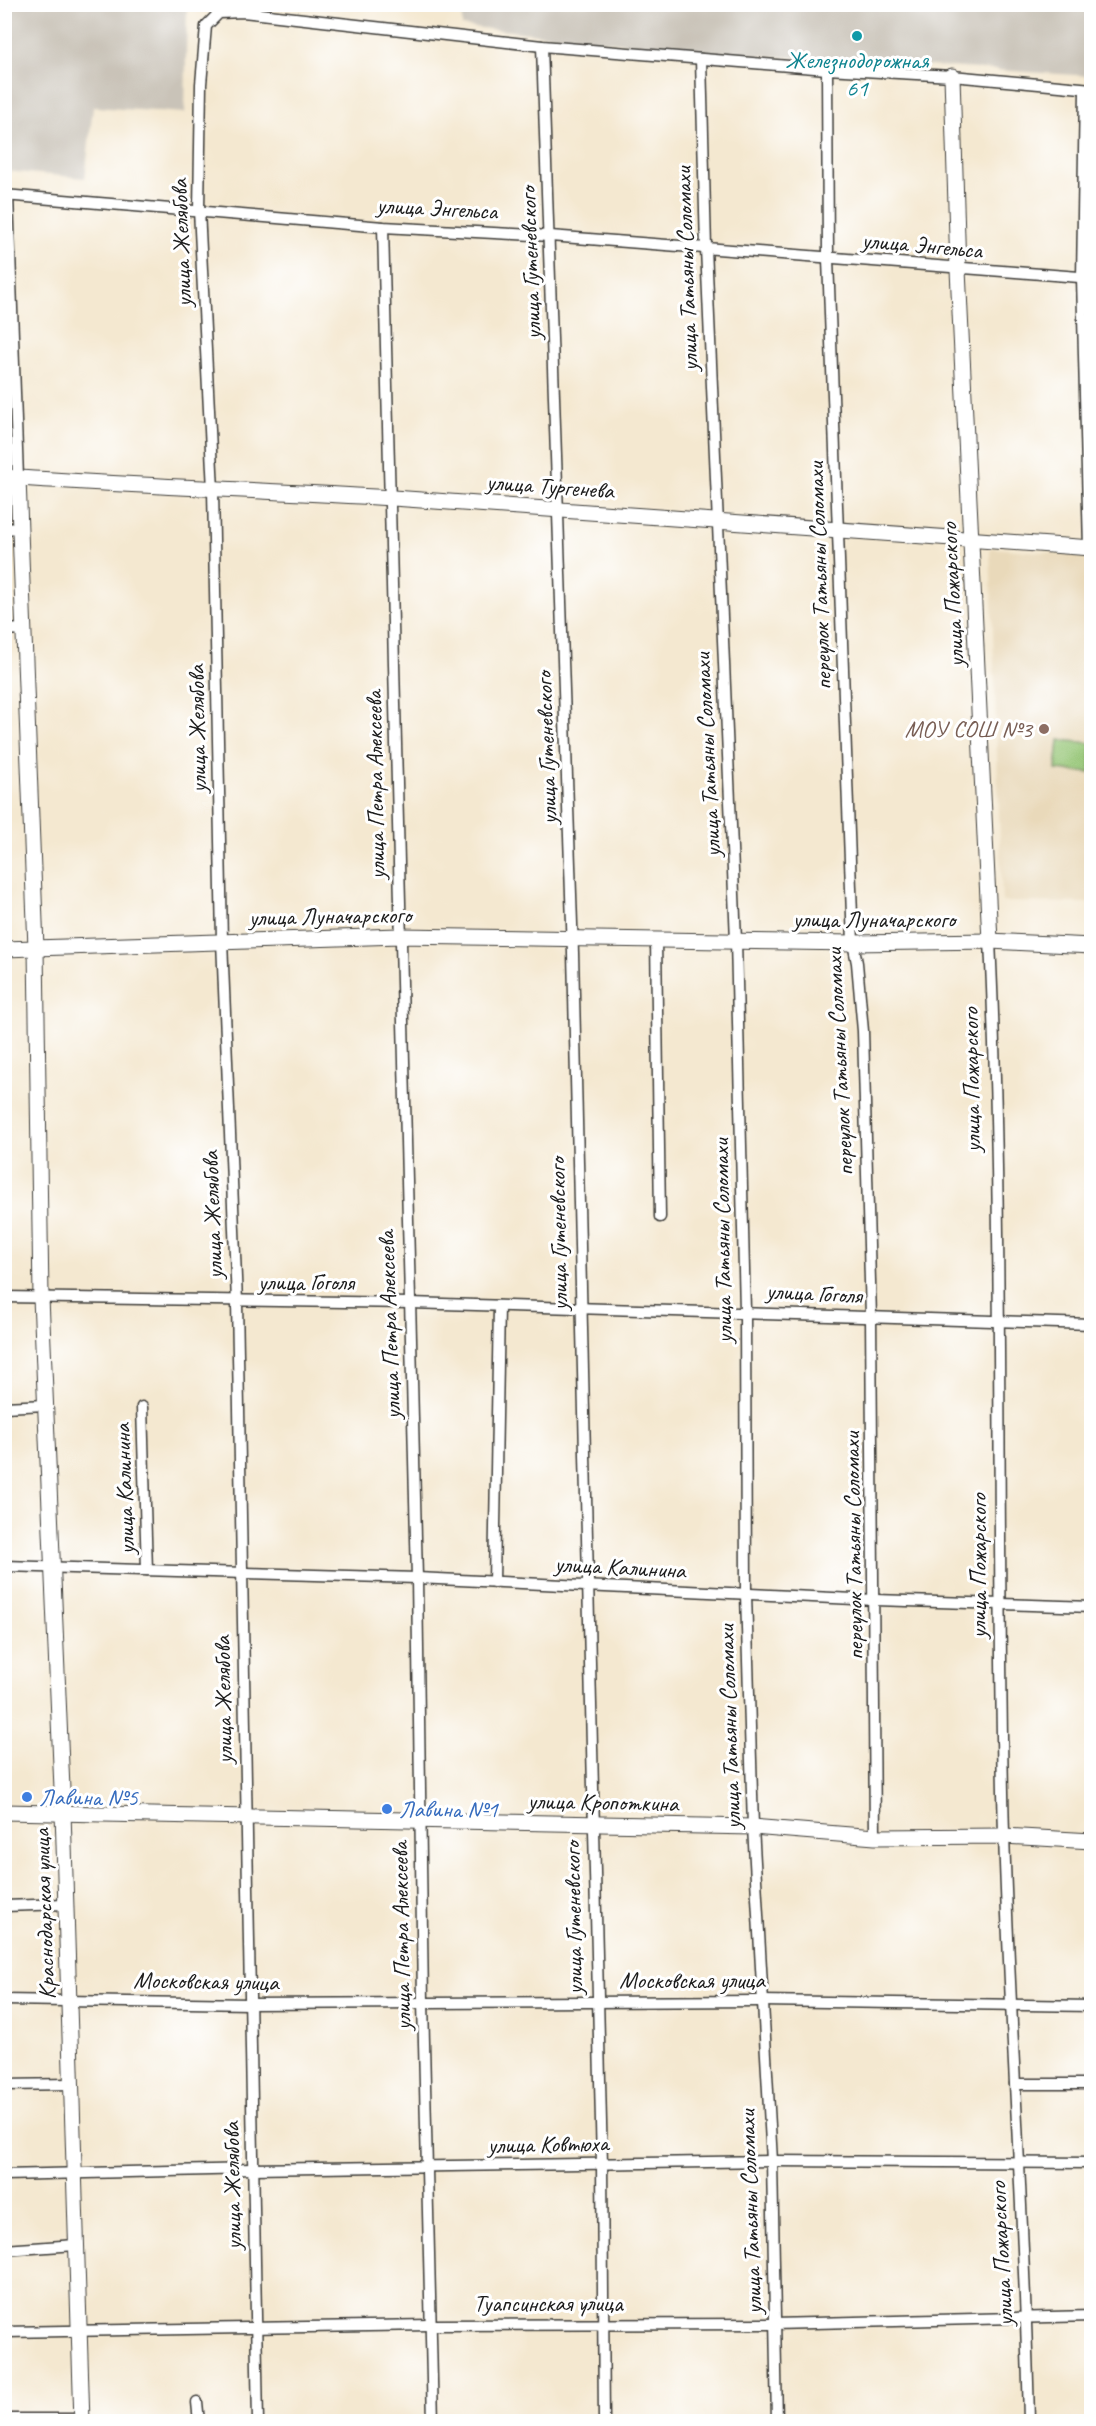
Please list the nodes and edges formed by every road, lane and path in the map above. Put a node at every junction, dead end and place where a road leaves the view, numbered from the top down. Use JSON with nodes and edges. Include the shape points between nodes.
{"nodes":[{"id":1,"x":542,"y":46,"type":"junction"},
{"id":2,"x":701,"y":59,"type":"junction"},
{"id":3,"x":827,"y":69,"type":"junction"},
{"id":4,"x":952,"y":76,"type":"junction"},
{"id":5,"x":1088,"y":89,"type":"edge"},
{"id":6,"x":6,"y":195,"type":"edge"},
{"id":7,"x":199,"y":210,"type":"junction"},
{"id":8,"x":383,"y":227,"type":"junction"},
{"id":9,"x":550,"y":236,"type":"junction"},
{"id":10,"x":706,"y":248,"type":"junction"},
{"id":11,"x":828,"y":259,"type":"junction"},
{"id":12,"x":958,"y":270,"type":"junction"},
{"id":13,"x":1087,"y":278,"type":"edge"},
{"id":14,"x":11,"y":478,"type":"edge"},
{"id":15,"x":213,"y":490,"type":"junction"},
{"id":16,"x":388,"y":498,"type":"junction"},
{"id":17,"x":560,"y":509,"type":"junction"},
{"id":18,"x":717,"y":521,"type":"junction"},
{"id":19,"x":838,"y":527,"type":"junction"},
{"id":20,"x":12,"y":528,"type":"edge"},
{"id":21,"x":972,"y":539,"type":"junction"},
{"id":22,"x":1090,"y":548,"type":"edge"},
{"id":23,"x":23,"y":629,"type":"junction"},
{"id":24,"x":4,"y":630,"type":"edge"},
{"id":25,"x":399,"y":936,"type":"junction"},
{"id":26,"x":572,"y":940,"type":"junction"},
{"id":27,"x":656,"y":940,"type":"junction"},
{"id":28,"x":736,"y":940,"type":"junction"},
{"id":29,"x":222,"y":941,"type":"junction"},
{"id":30,"x":990,"y":941,"type":"junction"},
{"id":31,"x":853,"y":943,"type":"junction"},
{"id":32,"x":1092,"y":946,"type":"edge"},
{"id":33,"x":36,"y":948,"type":"junction"},
{"id":34,"x":4,"y":949,"type":"edge"},
{"id":35,"x":660,"y":1217,"type":"dead end"},
{"id":36,"x":4,"y":1297,"type":"edge"},
{"id":37,"x":41,"y":1298,"type":"junction"},
{"id":38,"x":237,"y":1302,"type":"junction"},
{"id":39,"x":410,"y":1303,"type":"junction"},
{"id":40,"x":499,"y":1306,"type":"junction"},
{"id":41,"x":581,"y":1309,"type":"junction"},
{"id":42,"x":746,"y":1311,"type":"junction"},
{"id":43,"x":871,"y":1317,"type":"junction"},
{"id":44,"x":999,"y":1319,"type":"junction"},
{"id":45,"x":1092,"y":1324,"type":"edge"},
{"id":46,"x":46,"y":1405,"type":"junction"},
{"id":47,"x":4,"y":1407,"type":"edge"},
{"id":48,"x":142,"y":1407,"type":"dead end"},
{"id":49,"x":4,"y":1566,"type":"edge"},
{"id":50,"x":53,"y":1567,"type":"junction"},
{"id":51,"x":147,"y":1570,"type":"junction"},
{"id":52,"x":242,"y":1574,"type":"junction"},
{"id":53,"x":417,"y":1578,"type":"junction"},
{"id":54,"x":494,"y":1582,"type":"junction"},
{"id":55,"x":587,"y":1587,"type":"junction"},
{"id":56,"x":746,"y":1594,"type":"junction"},
{"id":57,"x":875,"y":1600,"type":"junction"},
{"id":58,"x":1000,"y":1603,"type":"junction"},
{"id":59,"x":1092,"y":1607,"type":"edge"},
{"id":60,"x":4,"y":1812,"type":"edge"},
{"id":61,"x":63,"y":1812,"type":"junction"},
{"id":62,"x":246,"y":1819,"type":"junction"},
{"id":63,"x":420,"y":1821,"type":"junction"},
{"id":64,"x":592,"y":1825,"type":"junction"},
{"id":65,"x":753,"y":1827,"type":"junction"},
{"id":66,"x":1004,"y":1836,"type":"junction"},
{"id":67,"x":875,"y":1837,"type":"junction"},
{"id":68,"x":1092,"y":1840,"type":"edge"},
{"id":69,"x":66,"y":1904,"type":"junction"},
{"id":70,"x":4,"y":1906,"type":"edge"},
{"id":71,"x":4,"y":2000,"type":"edge"},
{"id":72,"x":70,"y":2000,"type":"junction"},
{"id":73,"x":596,"y":2000,"type":"junction"},
{"id":74,"x":423,"y":2001,"type":"junction"},
{"id":75,"x":762,"y":2001,"type":"junction"},
{"id":76,"x":250,"y":2004,"type":"junction"},
{"id":77,"x":1012,"y":2006,"type":"junction"},
{"id":78,"x":1092,"y":2006,"type":"edge"},
{"id":79,"x":72,"y":2084,"type":"junction"},
{"id":80,"x":1015,"y":2084,"type":"junction"},
{"id":81,"x":1092,"y":2084,"type":"edge"},
{"id":82,"x":4,"y":2085,"type":"edge"},
{"id":83,"x":772,"y":2161,"type":"junction"},
{"id":84,"x":1092,"y":2163,"type":"edge"},
{"id":85,"x":602,"y":2164,"type":"junction"},
{"id":86,"x":1019,"y":2164,"type":"junction"},
{"id":87,"x":428,"y":2166,"type":"junction"},
{"id":88,"x":252,"y":2169,"type":"junction"},
{"id":89,"x":75,"y":2173,"type":"junction"},
{"id":90,"x":4,"y":2175,"type":"edge"},
{"id":91,"x":76,"y":2245,"type":"junction"},
{"id":92,"x":4,"y":2250,"type":"edge"},
{"id":93,"x":1092,"y":2316,"type":"edge"},
{"id":94,"x":1027,"y":2318,"type":"junction"},
{"id":95,"x":603,"y":2323,"type":"junction"},
{"id":96,"x":774,"y":2324,"type":"junction"},
{"id":97,"x":430,"y":2325,"type":"junction"},
{"id":98,"x":257,"y":2327,"type":"junction"},
{"id":99,"x":78,"y":2331,"type":"junction"},
{"id":100,"x":4,"y":2332,"type":"edge"},
{"id":101,"x":197,"y":2402,"type":"dead end"},
{"id":102,"x":4,"y":2419,"type":"edge"},
{"id":103,"x":82,"y":2420,"type":"edge"},
{"id":104,"x":199,"y":2421,"type":"edge"},
{"id":105,"x":258,"y":2421,"type":"edge"},
{"id":106,"x":433,"y":2421,"type":"edge"},
{"id":107,"x":604,"y":2421,"type":"edge"},
{"id":108,"x":777,"y":2421,"type":"edge"},
{"id":109,"x":1029,"y":2421,"type":"edge"}],
"edges":[{"from":1,"to":2,"type":"street"},
{"from":1,"to":7,"type":"street","name":"улица Желябова","via":[[243,12],[219,13],[206,26]]},
{"from":1,"to":9,"type":"street","name":"улица Гутеневского"},
{"from":2,"to":3,"type":"street"},
{"from":2,"to":10,"type":"street","name":"улица Татьяны Соломахи"},
{"from":3,"to":4,"type":"street"},
{"from":3,"to":11,"type":"street","name":"переулок Татьяны Соломахи"},
{"from":4,"to":5,"type":"street"},
{"from":4,"to":12,"type":"main road","name":"улица Пожарского"},
{"from":5,"to":13,"type":"street"},
{"from":6,"to":7,"type":"street","name":"улица Энгельса"},
{"from":6,"to":14,"type":"street","name":"Краснодарская улица"},
{"from":7,"to":8,"type":"street","name":"улица Энгельса"},
{"from":7,"to":15,"type":"street","name":"улица Желябова"},
{"from":8,"to":9,"type":"street","name":"улица Энгельса"},
{"from":8,"to":16,"type":"street","name":"улица Петра Алексеева"},
{"from":9,"to":10,"type":"street","name":"улица Энгельса"},
{"from":9,"to":17,"type":"street","name":"улица Гутеневского"},
{"from":10,"to":11,"type":"street","name":"улица Энгельса"},
{"from":10,"to":18,"type":"street","name":"улица Татьяны Соломахи"},
{"from":11,"to":12,"type":"street","name":"улица Энгельса"},
{"from":11,"to":19,"type":"street","name":"переулок Татьяны Соломахи"},
{"from":12,"to":13,"type":"street","name":"улица Энгельса"},
{"from":12,"to":21,"type":"main road","name":"улица Пожарского"},
{"from":13,"to":22,"type":"street"},
{"from":14,"to":15,"type":"main road","name":"улица Тургенева"},
{"from":14,"to":20,"type":"main road","name":"Краснодарская улица"},
{"from":15,"to":16,"type":"main road","name":"улица Тургенева"},
{"from":15,"to":29,"type":"street","name":"улица Желябова"},
{"from":16,"to":17,"type":"main road","name":"улица Тургенева"},
{"from":16,"to":25,"type":"street","name":"улица Петра Алексеева"},
{"from":17,"to":18,"type":"main road","name":"улица Тургенева"},
{"from":17,"to":26,"type":"street","name":"улица Гутеневского"},
{"from":18,"to":19,"type":"main road","name":"улица Тургенева"},
{"from":18,"to":28,"type":"street","name":"улица Татьяны Соломахи"},
{"from":19,"to":21,"type":"main road","name":"улица Тургенева"},
{"from":19,"to":31,"type":"street","name":"переулок Татьяны Соломахи"},
{"from":20,"to":23,"type":"main road","name":"Краснодарская улица"},
{"from":21,"to":22,"type":"main road","name":"улица Тургенева"},
{"from":21,"to":30,"type":"main road","name":"улица Пожарского"},
{"from":23,"to":24,"type":"street"},
{"from":23,"to":33,"type":"main road","name":"Краснодарская улица"},
{"from":25,"to":26,"type":"main road","name":"улица Луначарского"},
{"from":25,"to":29,"type":"main road","name":"улица Луначарского"},
{"from":25,"to":39,"type":"street","name":"улица Петра Алексеева"},
{"from":26,"to":27,"type":"main road","name":"улица Луначарского"},
{"from":26,"to":41,"type":"street","name":"улица Гутеневского"},
{"from":27,"to":28,"type":"main road","name":"улица Луначарского"},
{"from":27,"to":35,"type":"street"},
{"from":28,"to":31,"type":"main road","name":"улица Луначарского"},
{"from":28,"to":42,"type":"street","name":"улица Татьяны Соломахи"},
{"from":29,"to":33,"type":"main road","name":"улица Луначарского"},
{"from":29,"to":38,"type":"street","name":"улица Желябова"},
{"from":30,"to":31,"type":"main road","name":"улица Луначарского"},
{"from":30,"to":32,"type":"main road","name":"улица Луначарского"},
{"from":30,"to":44,"type":"street","name":"улица Пожарского"},
{"from":31,"to":43,"type":"street","name":"переулок Татьяны Соломахи","via":[[863,1030]]},
{"from":33,"to":34,"type":"main road","name":"улица Луначарского"},
{"from":33,"to":37,"type":"main road","name":"Краснодарская улица"},
{"from":36,"to":37,"type":"street","name":"улица Гоголя"},
{"from":37,"to":38,"type":"street","name":"улица Гоголя"},
{"from":37,"to":46,"type":"main road","name":"Краснодарская улица"},
{"from":38,"to":39,"type":"street","name":"улица Гоголя"},
{"from":38,"to":52,"type":"street","name":"улица Желябова"},
{"from":39,"to":40,"type":"street","name":"улица Гоголя"},
{"from":39,"to":53,"type":"street","name":"улица Петра Алексеева"},
{"from":40,"to":41,"type":"street","name":"улица Гоголя"},
{"from":40,"to":54,"type":"street"},
{"from":41,"to":42,"type":"street","name":"улица Гоголя"},
{"from":41,"to":55,"type":"street","name":"улица Гутеневского"},
{"from":42,"to":43,"type":"street","name":"улица Гоголя"},
{"from":42,"to":56,"type":"street","name":"улица Татьяны Соломахи"},
{"from":43,"to":44,"type":"street","name":"улица Гоголя"},
{"from":43,"to":57,"type":"street","name":"переулок Татьяны Соломахи"},
{"from":44,"to":45,"type":"street","name":"улица Гоголя"},
{"from":44,"to":58,"type":"street","name":"улица Пожарского"},
{"from":46,"to":47,"type":"street"},
{"from":46,"to":50,"type":"main road","name":"Краснодарская улица"},
{"from":48,"to":51,"type":"street","name":"улица Калинина"},
{"from":49,"to":50,"type":"street","name":"улица Калинина"},
{"from":50,"to":51,"type":"street","name":"улица Калинина"},
{"from":50,"to":61,"type":"main road","name":"Краснодарская улица"},
{"from":51,"to":52,"type":"street","name":"улица Калинина"},
{"from":52,"to":53,"type":"street","name":"улица Калинина"},
{"from":52,"to":62,"type":"street","name":"улица Желябова"},
{"from":53,"to":54,"type":"street","name":"улица Калинина"},
{"from":53,"to":63,"type":"street","name":"улица Петра Алексеева"},
{"from":54,"to":55,"type":"street","name":"улица Калинина"},
{"from":55,"to":56,"type":"street","name":"улица Калинина"},
{"from":55,"to":64,"type":"street","name":"улица Гутеневского"},
{"from":56,"to":57,"type":"street","name":"улица Калинина"},
{"from":56,"to":65,"type":"street","name":"улица Татьяны Соломахи"},
{"from":57,"to":58,"type":"street","name":"улица Калинина"},
{"from":57,"to":67,"type":"street","name":"переулок Татьяны Соломахи"},
{"from":58,"to":59,"type":"street","name":"улица Калинина"},
{"from":58,"to":66,"type":"street","name":"улица Пожарского"},
{"from":60,"to":61,"type":"main road","name":"улица Кропоткина"},
{"from":61,"to":62,"type":"main road","name":"улица Кропоткина"},
{"from":61,"to":69,"type":"main road","name":"Краснодарская улица"},
{"from":62,"to":63,"type":"main road","name":"улица Кропоткина"},
{"from":62,"to":76,"type":"street","name":"улица Желябова"},
{"from":63,"to":64,"type":"main road","name":"улица Кропоткина"},
{"from":63,"to":74,"type":"street","name":"улица Петра Алексеева"},
{"from":64,"to":65,"type":"main road","name":"улица Кропоткина"},
{"from":64,"to":73,"type":"street","name":"улица Гутеневского"},
{"from":65,"to":67,"type":"main road","name":"улица Кропоткина"},
{"from":65,"to":75,"type":"street","name":"улица Татьяны Соломахи"},
{"from":66,"to":67,"type":"main road","name":"улица Кропоткина"},
{"from":66,"to":68,"type":"main road","name":"улица Кропоткина"},
{"from":66,"to":77,"type":"street","name":"улица Пожарского"},
{"from":69,"to":70,"type":"street"},
{"from":69,"to":72,"type":"main road","name":"Краснодарская улица"},
{"from":71,"to":72,"type":"street","name":"Московская улица"},
{"from":72,"to":76,"type":"street","name":"Московская улица"},
{"from":72,"to":79,"type":"main road","name":"Краснодарская улица"},
{"from":73,"to":74,"type":"street","name":"Московская улица"},
{"from":73,"to":75,"type":"street","name":"Московская улица"},
{"from":73,"to":85,"type":"street","name":"улица Гутеневского"},
{"from":74,"to":76,"type":"street","name":"Московская улица"},
{"from":74,"to":87,"type":"street","name":"улица Петра Алексеева"},
{"from":75,"to":77,"type":"street","name":"Московская улица"},
{"from":75,"to":83,"type":"street","name":"улица Татьяны Соломахи"},
{"from":76,"to":88,"type":"street","name":"улица Желябова"},
{"from":77,"to":78,"type":"street","name":"Московская улица"},
{"from":77,"to":80,"type":"street","name":"улица Пожарского"},
{"from":79,"to":82,"type":"street"},
{"from":79,"to":89,"type":"main road","name":"Краснодарская улица"},
{"from":80,"to":81,"type":"street"},
{"from":80,"to":86,"type":"street","name":"улица Пожарского"},
{"from":83,"to":85,"type":"street","name":"улица Ковтюха"},
{"from":83,"to":86,"type":"street","name":"улица Ковтюха"},
{"from":83,"to":96,"type":"street","name":"улица Татьяны Соломахи"},
{"from":84,"to":86,"type":"street","name":"улица Ковтюха"},
{"from":85,"to":87,"type":"street","name":"улица Ковтюха"},
{"from":85,"to":95,"type":"street","name":"улица Гутеневского"},
{"from":86,"to":94,"type":"street","name":"улица Пожарского"},
{"from":87,"to":88,"type":"street","name":"улица Ковтюха"},
{"from":87,"to":97,"type":"street","name":"улица Петра Алексеева"},
{"from":88,"to":89,"type":"street","name":"улица Ковтюха"},
{"from":88,"to":98,"type":"street","name":"улица Желябова"},
{"from":89,"to":90,"type":"street","name":"улица Ковтюха"},
{"from":89,"to":91,"type":"main road","name":"Краснодарская улица"},
{"from":91,"to":92,"type":"street"},
{"from":91,"to":99,"type":"main road","name":"Краснодарская улица"},
{"from":93,"to":94,"type":"street","name":"Туапсинская улица"},
{"from":94,"to":96,"type":"street","name":"Туапсинская улица"},
{"from":94,"to":109,"type":"street","name":"улица Пожарского"},
{"from":95,"to":96,"type":"street","name":"Туапсинская улица"},
{"from":95,"to":97,"type":"street","name":"Туапсинская улица"},
{"from":95,"to":107,"type":"street","name":"улица Гутеневского"},
{"from":96,"to":108,"type":"street","name":"улица Татьяны Соломахи"},
{"from":97,"to":98,"type":"street","name":"Туапсинская улица"},
{"from":97,"to":106,"type":"street","name":"улица Петра Алексеева"},
{"from":98,"to":99,"type":"street","name":"Туапсинская улица"},
{"from":98,"to":105,"type":"street","name":"улица Желябова"},
{"from":99,"to":100,"type":"street","name":"Туапсинская улица"},
{"from":99,"to":103,"type":"main road","name":"Краснодарская улица"},
{"from":101,"to":104,"type":"street"},
{"from":102,"to":103,"type":"street"}]}
